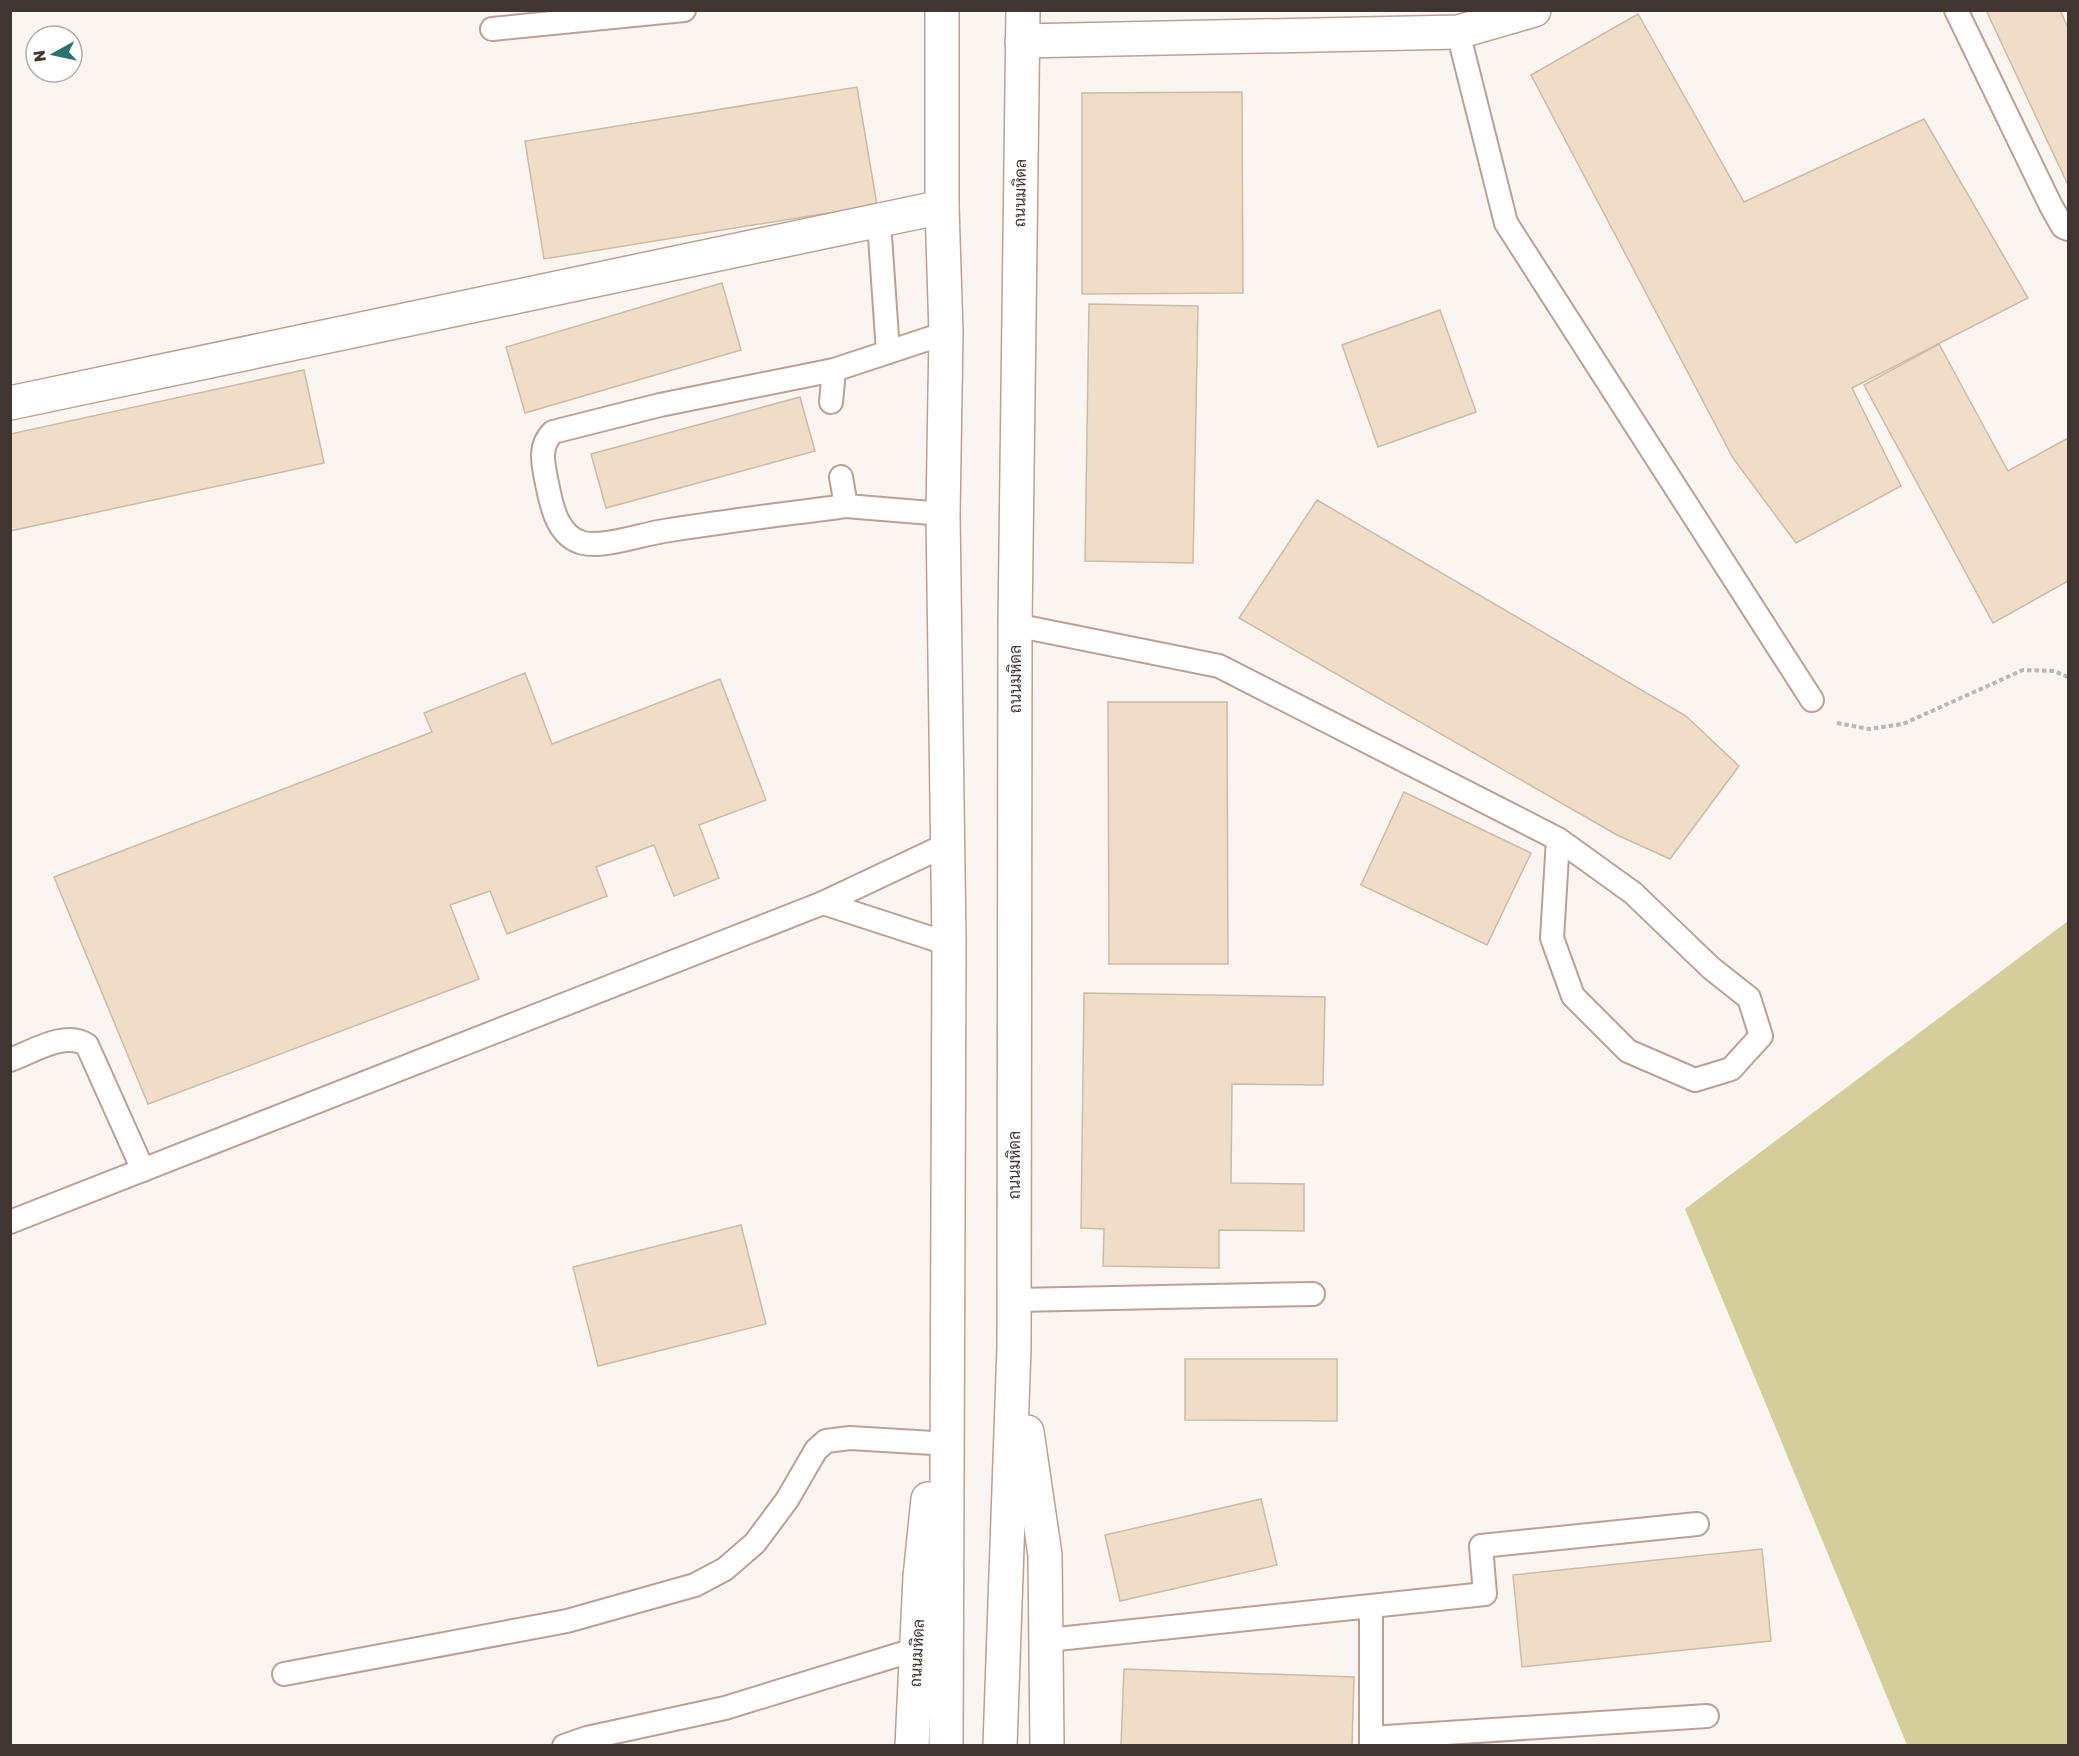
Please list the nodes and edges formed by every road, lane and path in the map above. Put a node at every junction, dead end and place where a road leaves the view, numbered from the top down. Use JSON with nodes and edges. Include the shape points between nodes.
{"nodes":[{"id":1,"x":684,"y":10,"type":"edge"},
{"id":2,"x":942,"y":10,"type":"edge"},
{"id":3,"x":1534,"y":10,"type":"edge"},
{"id":4,"x":1956,"y":10,"type":"edge"},
{"id":5,"x":1022,"y":26,"type":"edge"},
{"id":6,"x":492,"y":29,"type":"dead end"},
{"id":7,"x":1458,"y":32,"type":"junction"},
{"id":8,"x":942,"y":207,"type":"junction"},
{"id":9,"x":879,"y":222,"type":"junction"},
{"id":10,"x":2068,"y":230,"type":"edge"},
{"id":11,"x":946,"y":333,"type":"junction"},
{"id":12,"x":888,"y":352,"type":"junction"},
{"id":13,"x":834,"y":370,"type":"junction"},
{"id":14,"x":831,"y":402,"type":"dead end"},
{"id":15,"x":10,"y":404,"type":"edge"},
{"id":16,"x":841,"y":477,"type":"dead end"},
{"id":17,"x":846,"y":506,"type":"junction"},
{"id":18,"x":943,"y":514,"type":"junction"},
{"id":19,"x":1015,"y":625,"type":"junction"},
{"id":20,"x":2068,"y":677,"type":"edge"},
{"id":21,"x":1812,"y":700,"type":"joint"},
{"id":22,"x":1558,"y":839,"type":"junction"},
{"id":23,"x":948,"y":844,"type":"junction"},
{"id":24,"x":823,"y":903,"type":"junction"},
{"id":25,"x":949,"y":944,"type":"junction"},
{"id":26,"x":10,"y":1060,"type":"edge"},
{"id":27,"x":143,"y":1170,"type":"junction"},
{"id":28,"x":10,"y":1222,"type":"edge"},
{"id":29,"x":1313,"y":1294,"type":"dead end"},
{"id":30,"x":1014,"y":1300,"type":"junction"},
{"id":31,"x":947,"y":1309,"type":"junction"},
{"id":32,"x":1014,"y":1347,"type":"junction"},
{"id":33,"x":933,"y":1443,"type":"junction"},
{"id":34,"x":1697,"y":1524,"type":"dead end"},
{"id":35,"x":1371,"y":1606,"type":"junction"},
{"id":36,"x":1048,"y":1640,"type":"junction"},
{"id":37,"x":917,"y":1649,"type":"junction"},
{"id":38,"x":284,"y":1674,"type":"dead end"},
{"id":39,"x":1707,"y":1716,"type":"dead end"},
{"id":40,"x":1371,"y":1742,"type":"edge"},
{"id":41,"x":906,"y":1744,"type":"edge"},
{"id":42,"x":564,"y":1746,"type":"edge"},
{"id":43,"x":946,"y":1746,"type":"edge"},
{"id":44,"x":1000,"y":1746,"type":"edge"},
{"id":45,"x":1047,"y":1746,"type":"edge"}],
"edges":[{"from":1,"to":6,"type":"lane"},
{"from":2,"to":8,"type":"main road","name":"ถนนมหิดล"},
{"from":3,"to":7,"type":"main road"},
{"from":4,"to":10,"type":"lane","via":[[2051,206]]},
{"from":5,"to":7,"type":"main road"},
{"from":5,"to":19,"type":"main road","name":"ถนนมหิดล"},
{"from":7,"to":21,"type":"lane","via":[[1506,223]]},
{"from":8,"to":9,"type":"main road"},
{"from":8,"to":11,"type":"main road","name":"ถนนมหิดล"},
{"from":9,"to":12,"type":"lane"},
{"from":9,"to":15,"type":"main road"},
{"from":11,"to":12,"type":"lane"},
{"from":11,"to":18,"type":"main road","name":"ถนนมหิดล"},
{"from":12,"to":13,"type":"lane"},
{"from":13,"to":14,"type":"lane"},
{"from":13,"to":17,"type":"lane","via":[[660,405],[553,432],[546,439],[542,459],[551,504],[561,528],[582,543]]},
{"from":16,"to":17,"type":"lane"},
{"from":17,"to":18,"type":"lane"},
{"from":18,"to":23,"type":"main road","name":"ถนนมหิดล"},
{"from":19,"to":22,"type":"lane","via":[[1220,666]]},
{"from":19,"to":30,"type":"main road","name":"ถนนมหิดล"},
{"from":20,"to":21,"type":"path","via":[[2054,671],[2023,670],[1903,724],[1869,729],[1836,723]]},
{"from":22,"to":22,"type":"lane","via":[[1633,893],[1749,998],[1761,1036],[1731,1069],[1695,1080],[1628,1051],[1573,996],[1552,938]]},
{"from":23,"to":24,"type":"lane"},
{"from":23,"to":25,"type":"main road","name":"ถนนมหิดล"},
{"from":24,"to":25,"type":"lane"},
{"from":24,"to":27,"type":"lane"},
{"from":25,"to":31,"type":"main road","name":"ถนนมหิดล"},
{"from":26,"to":27,"type":"lane","via":[[69,1038],[87,1045]]},
{"from":27,"to":28,"type":"lane"},
{"from":29,"to":30,"type":"lane"},
{"from":30,"to":32,"type":"main road","name":"ถนนมหิดล"},
{"from":31,"to":33,"type":"main road","name":"ถนนมหิดล"},
{"from":31,"to":43,"type":"main road","name":"ถนนมหิดล"},
{"from":32,"to":36,"type":"main road","name":"ถนนมหิดล","via":[[1045,1555]]},
{"from":32,"to":44,"type":"main road","name":"ถนนมหิดล"},
{"from":33,"to":37,"type":"main road","name":"ถนนมหิดล"},
{"from":33,"to":38,"type":"lane","via":[[850,1438],[826,1441],[816,1450],[787,1500],[755,1543],[725,1569],[695,1585],[567,1621]]},
{"from":34,"to":35,"type":"lane","via":[[1481,1546],[1485,1594]]},
{"from":35,"to":36,"type":"lane"},
{"from":35,"to":40,"type":"lane"},
{"from":36,"to":45,"type":"main road","name":"ถนนมหิดล"},
{"from":37,"to":41,"type":"main road","name":"ถนนมหิดล"},
{"from":37,"to":42,"type":"lane","via":[[725,1708]]},
{"from":39,"to":40,"type":"lane"}]}
